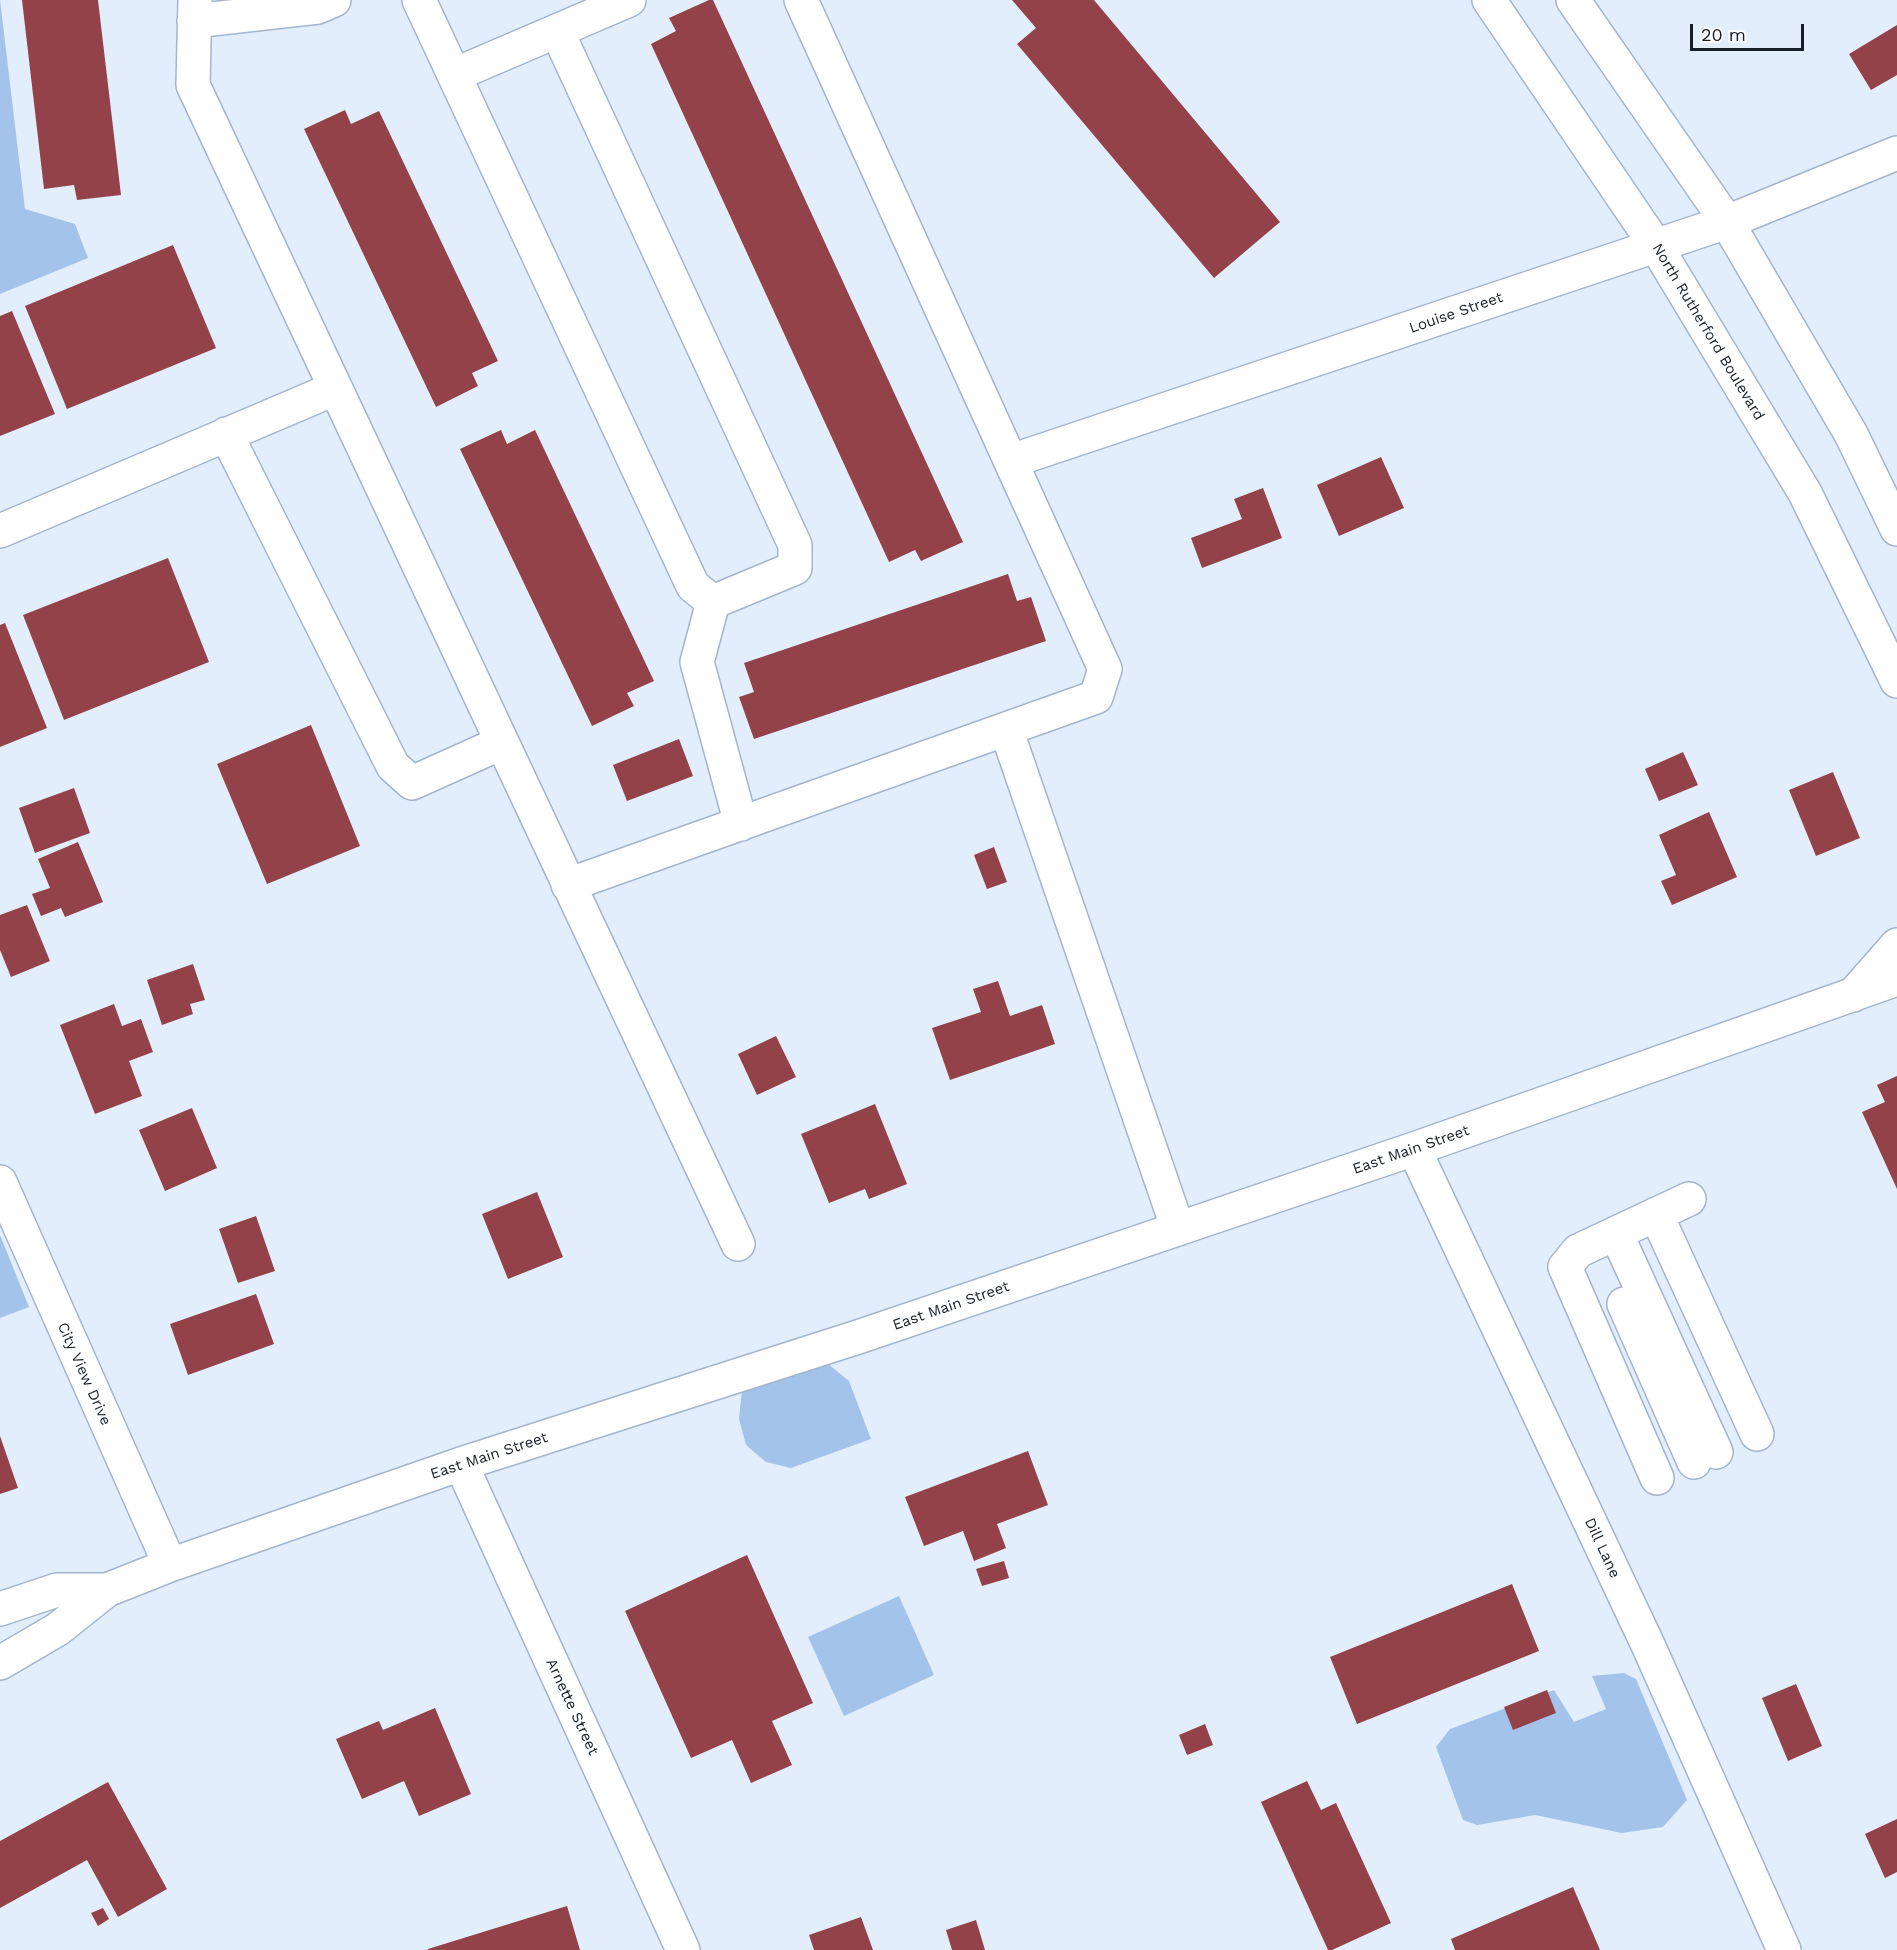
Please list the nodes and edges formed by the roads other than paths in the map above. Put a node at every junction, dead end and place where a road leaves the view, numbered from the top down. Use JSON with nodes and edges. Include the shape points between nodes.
{"nodes":[{"id":1,"x":334,"y":0,"type":"edge"},
{"id":2,"x":419,"y":0,"type":"edge"},
{"id":3,"x":628,"y":0,"type":"edge"},
{"id":4,"x":801,"y":0,"type":"edge"},
{"id":5,"x":1489,"y":0,"type":"edge"},
{"id":6,"x":1574,"y":0,"type":"edge"},
{"id":7,"x":195,"y":10,"type":"edge"},
{"id":8,"x":557,"y":31,"type":"junction"},
{"id":9,"x":454,"y":75,"type":"junction"},
{"id":10,"x":1897,"y":153,"type":"edge"},
{"id":11,"x":1727,"y":222,"type":"junction"},
{"id":12,"x":1656,"y":246,"type":"junction"},
{"id":13,"x":334,"y":389,"type":"junction"},
{"id":14,"x":226,"y":435,"type":"junction"},
{"id":15,"x":1011,"y":461,"type":"junction"},
{"id":16,"x":1897,"y":529,"type":"edge"},
{"id":17,"x":0,"y":531,"type":"edge"},
{"id":18,"x":713,"y":602,"type":"junction"},
{"id":19,"x":1897,"y":681,"type":"edge"},
{"id":20,"x":1006,"y":729,"type":"junction"},
{"id":21,"x":501,"y":743,"type":"junction"},
{"id":22,"x":741,"y":824,"type":"junction"},
{"id":23,"x":568,"y":885,"type":"junction"},
{"id":24,"x":1897,"y":945,"type":"edge"},
{"id":25,"x":1897,"y":979,"type":"edge"},
{"id":26,"x":1853,"y":995,"type":"junction"},
{"id":27,"x":1414,"y":1149,"type":"junction"},
{"id":28,"x":0,"y":1182,"type":"edge"},
{"id":29,"x":1689,"y":1199,"type":"dead end"},
{"id":30,"x":1178,"y":1229,"type":"junction"},
{"id":31,"x":1617,"y":1233,"type":"junction"},
{"id":32,"x":738,"y":1244,"type":"dead end"},
{"id":33,"x":1706,"y":1456,"type":"junction"},
{"id":34,"x":461,"y":1464,"type":"junction"},
{"id":35,"x":170,"y":1565,"type":"junction"},
{"id":36,"x":107,"y":1590,"type":"junction"},
{"id":37,"x":0,"y":1609,"type":"edge"},
{"id":38,"x":0,"y":1663,"type":"edge"},
{"id":39,"x":683,"y":1950,"type":"edge"},
{"id":40,"x":1784,"y":1950,"type":"edge"}],
"edges":[{"from":1,"to":7,"type":"street","via":[[318,7]]},
{"from":2,"to":9,"type":"street"},
{"from":3,"to":8,"type":"street"},
{"from":4,"to":15,"type":"street"},
{"from":5,"to":12,"type":"street","name":"North Rutherford Boulevard"},
{"from":6,"to":11,"type":"street"},
{"from":7,"to":13,"type":"street","via":[[194,85]]},
{"from":8,"to":9,"type":"street"},
{"from":8,"to":18,"type":"street","via":[[795,544],[795,568]]},
{"from":9,"to":18,"type":"street","via":[[693,586]]},
{"from":10,"to":11,"type":"street","name":"Louise Street"},
{"from":11,"to":12,"type":"street","name":"Louise Street"},
{"from":11,"to":16,"type":"street","via":[[1851,434]]},
{"from":12,"to":15,"type":"street","name":"Louise Street"},
{"from":12,"to":19,"type":"street","name":"North Rutherford Boulevard","via":[[1805,494]]},
{"from":13,"to":14,"type":"street"},
{"from":13,"to":21,"type":"street"},
{"from":14,"to":17,"type":"street"},
{"from":14,"to":21,"type":"street","via":[[393,766],[412,783]]},
{"from":15,"to":20,"type":"street","via":[[1106,669],[1096,697]]},
{"from":18,"to":22,"type":"street","via":[[697,662]]},
{"from":20,"to":22,"type":"street"},
{"from":20,"to":30,"type":"street"},
{"from":21,"to":23,"type":"street"},
{"from":22,"to":23,"type":"street"},
{"from":23,"to":32,"type":"street"},
{"from":24,"to":26,"type":"street"},
{"from":25,"to":26,"type":"street","name":"East Main Street"},
{"from":26,"to":27,"type":"street","name":"East Main Street"},
{"from":27,"to":30,"type":"street","name":"East Main Street"},
{"from":27,"to":40,"type":"street","name":"Dill Lane","via":[[1648,1645]]},
{"from":28,"to":35,"type":"street","name":"City View Drive"},
{"from":29,"to":31,"type":"street"},
{"from":30,"to":34,"type":"street","name":"East Main Street","via":[[798,1357]]},
{"from":31,"to":33,"type":"street"},
{"from":31,"to":33,"type":"street"},
{"from":31,"to":33,"type":"street","via":[[1565,1268]]},
{"from":34,"to":35,"type":"street","name":"East Main Street"},
{"from":34,"to":39,"type":"street","name":"Arnette Street"},
{"from":35,"to":36,"type":"street","name":"East Main Street"},
{"from":36,"to":37,"type":"street","name":"East Main Street","via":[[57,1590]]},
{"from":36,"to":38,"type":"street","via":[[57,1629]]}]}
